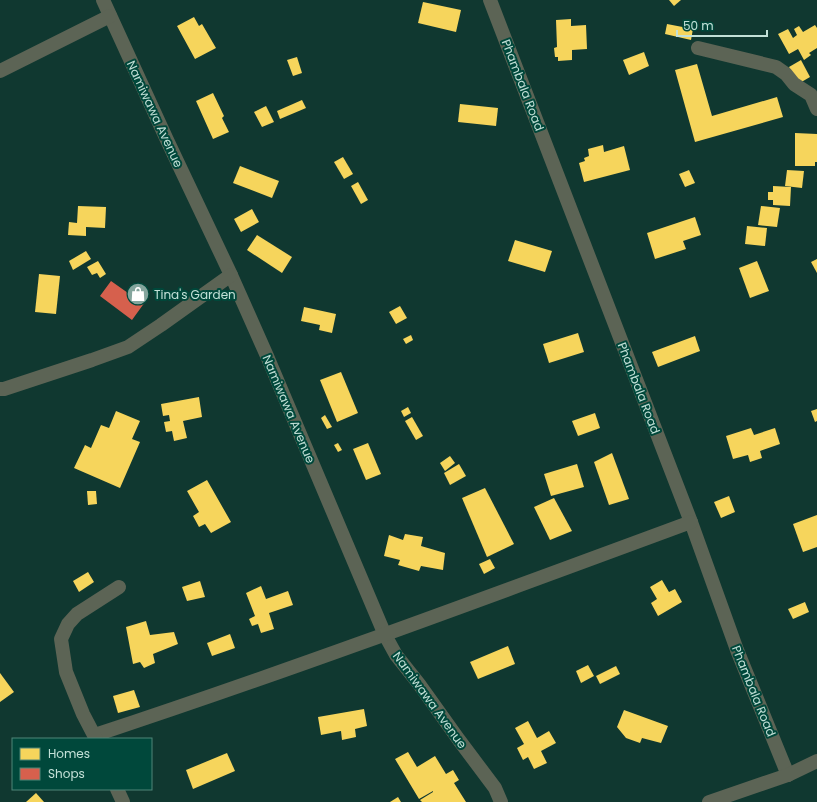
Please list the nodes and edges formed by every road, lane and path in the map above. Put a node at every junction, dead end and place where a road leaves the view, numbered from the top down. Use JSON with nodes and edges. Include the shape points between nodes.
{"nodes":[{"id":1,"x":103,"y":0,"type":"edge"},
{"id":2,"x":490,"y":0,"type":"edge"},
{"id":3,"x":110,"y":16,"type":"junction"},
{"id":4,"x":698,"y":48,"type":"dead end"},
{"id":5,"x":0,"y":71,"type":"edge"},
{"id":6,"x":817,"y":109,"type":"edge"},
{"id":7,"x":231,"y":275,"type":"junction"},
{"id":8,"x":0,"y":389,"type":"edge"},
{"id":9,"x":691,"y":522,"type":"junction"},
{"id":10,"x":119,"y":587,"type":"dead end"},
{"id":11,"x":385,"y":635,"type":"junction"},
{"id":12,"x":95,"y":737,"type":"edge"},
{"id":13,"x":817,"y":761,"type":"edge"},
{"id":14,"x":788,"y":775,"type":"junction"},
{"id":15,"x":117,"y":790,"type":"edge"},
{"id":16,"x":123,"y":802,"type":"edge"},
{"id":17,"x":502,"y":802,"type":"edge"},
{"id":18,"x":709,"y":802,"type":"edge"}],
"edges":[{"from":1,"to":3,"type":"street","name":"Namiwawa Avenue"},
{"from":2,"to":9,"type":"street","name":"Phambala Road"},
{"from":3,"to":5,"type":"street"},
{"from":3,"to":7,"type":"street","name":"Namiwawa Avenue"},
{"from":4,"to":6,"type":"street","via":[[776,67],[794,84],[811,95]]},
{"from":7,"to":8,"type":"street","via":[[128,347]]},
{"from":7,"to":11,"type":"street","name":"Namiwawa Avenue","via":[[268,356]]},
{"from":9,"to":11,"type":"street"},
{"from":9,"to":14,"type":"street","name":"Phambala Road","via":[[737,650]]},
{"from":10,"to":12,"type":"street","via":[[77,614],[68,624],[61,639],[66,672]]},
{"from":11,"to":12,"type":"street"},
{"from":11,"to":17,"type":"street","name":"Namiwawa Avenue","via":[[396,655],[495,788]]},
{"from":13,"to":14,"type":"street"},
{"from":14,"to":18,"type":"street"},
{"from":15,"to":16,"type":"street"}]}
